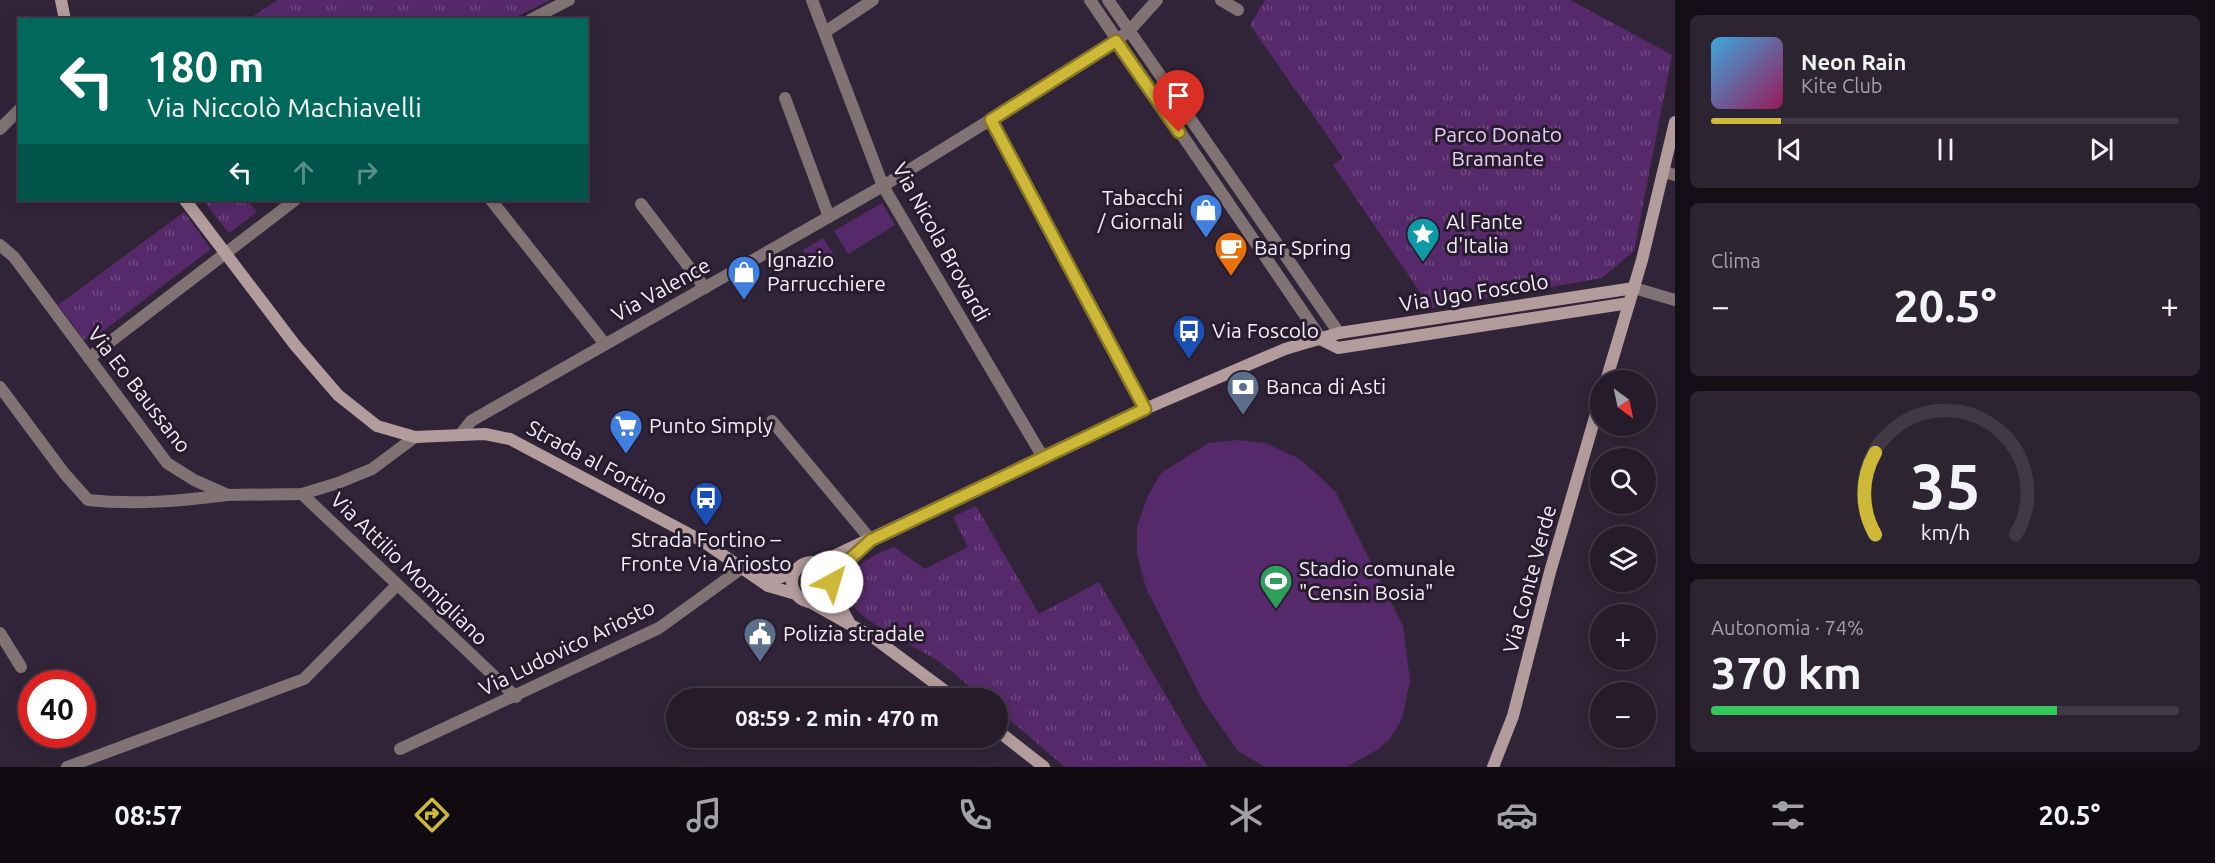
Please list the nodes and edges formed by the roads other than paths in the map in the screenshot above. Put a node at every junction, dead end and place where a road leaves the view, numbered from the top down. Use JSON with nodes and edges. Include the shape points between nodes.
{"nodes":[{"id":1,"x":61,"y":0,"type":"edge"},
{"id":2,"x":569,"y":0,"type":"edge"},
{"id":3,"x":812,"y":0,"type":"edge"},
{"id":4,"x":873,"y":0,"type":"edge"},
{"id":5,"x":1090,"y":0,"type":"edge"},
{"id":6,"x":1108,"y":0,"type":"edge"},
{"id":7,"x":1157,"y":0,"type":"edge"},
{"id":8,"x":1221,"y":0,"type":"edge"},
{"id":9,"x":1238,"y":10,"type":"dead end"},
{"id":10,"x":65,"y":18,"type":"edge"},
{"id":11,"x":534,"y":18,"type":"edge"},
{"id":12,"x":1129,"y":31,"type":"junction"},
{"id":13,"x":825,"y":32,"type":"junction"},
{"id":14,"x":1116,"y":41,"type":"junction"},
{"id":15,"x":785,"y":98,"type":"dead end"},
{"id":16,"x":18,"y":111,"type":"edge"},
{"id":17,"x":991,"y":120,"type":"junction"},
{"id":18,"x":1675,"y":122,"type":"edge"},
{"id":19,"x":0,"y":129,"type":"edge"},
{"id":20,"x":1669,"y":173,"type":"edge"},
{"id":21,"x":884,"y":186,"type":"junction"},
{"id":22,"x":186,"y":201,"type":"edge"},
{"id":23,"x":294,"y":201,"type":"edge"},
{"id":24,"x":492,"y":201,"type":"edge"},
{"id":25,"x":641,"y":204,"type":"dead end"},
{"id":26,"x":830,"y":217,"type":"junction"},
{"id":27,"x":0,"y":244,"type":"edge"},
{"id":28,"x":226,"y":252,"type":"junction"},
{"id":29,"x":705,"y":288,"type":"junction"},
{"id":30,"x":1634,"y":288,"type":"junction"},
{"id":31,"x":1675,"y":300,"type":"edge"},
{"id":32,"x":1629,"y":303,"type":"junction"},
{"id":33,"x":1339,"y":333,"type":"junction"},
{"id":34,"x":1322,"y":340,"type":"junction"},
{"id":35,"x":604,"y":344,"type":"junction"},
{"id":36,"x":89,"y":358,"type":"junction"},
{"id":37,"x":1609,"y":370,"type":"edge"},
{"id":38,"x":0,"y":387,"type":"edge"},
{"id":39,"x":1145,"y":409,"type":"junction"},
{"id":40,"x":772,"y":421,"type":"dead end"},
{"id":41,"x":461,"y":434,"type":"junction"},
{"id":42,"x":1590,"y":434,"type":"edge"},
{"id":43,"x":415,"y":437,"type":"junction"},
{"id":44,"x":1044,"y":459,"type":"junction"},
{"id":45,"x":302,"y":494,"type":"junction"},
{"id":46,"x":228,"y":495,"type":"junction"},
{"id":47,"x":870,"y":541,"type":"junction"},
{"id":48,"x":819,"y":563,"type":"junction"},
{"id":49,"x":742,"y":568,"type":"junction"},
{"id":50,"x":794,"y":572,"type":"junction"},
{"id":51,"x":759,"y":579,"type":"junction"},
{"id":52,"x":832,"y":585,"type":"junction"},
{"id":53,"x":396,"y":586,"type":"junction"},
{"id":54,"x":796,"y":594,"type":"junction"},
{"id":55,"x":810,"y":602,"type":"junction"},
{"id":56,"x":849,"y":622,"type":"junction"},
{"id":57,"x":0,"y":633,"type":"edge"},
{"id":58,"x":21,"y":667,"type":"dead end"},
{"id":59,"x":941,"y":688,"type":"edge"},
{"id":60,"x":516,"y":697,"type":"junction"},
{"id":61,"x":1008,"y":739,"type":"edge"},
{"id":62,"x":400,"y":749,"type":"dead end"},
{"id":63,"x":67,"y":767,"type":"edge"},
{"id":64,"x":1044,"y":767,"type":"edge"},
{"id":65,"x":1493,"y":767,"type":"edge"}],
"edges":[{"from":1,"to":10,"type":"street"},
{"from":2,"to":11,"type":"street"},
{"from":3,"to":13,"type":"street","name":"Via Nicola Brovardi"},
{"from":4,"to":13,"type":"street"},
{"from":5,"to":14,"type":"street"},
{"from":6,"to":12,"type":"street"},
{"from":7,"to":12,"type":"street","name":"Via Valence"},
{"from":8,"to":9,"type":"street"},
{"from":12,"to":14,"type":"street","name":"Via Valence"},
{"from":12,"to":33,"type":"street"},
{"from":13,"to":21,"type":"street","name":"Via Nicola Brovardi"},
{"from":14,"to":17,"type":"street","name":"Via Valence"},
{"from":14,"to":34,"type":"street"},
{"from":15,"to":26,"type":"street"},
{"from":16,"to":19,"type":"street"},
{"from":17,"to":21,"type":"street","name":"Via Valence"},
{"from":17,"to":39,"type":"street"},
{"from":18,"to":20,"type":"street"},
{"from":20,"to":30,"type":"street"},
{"from":21,"to":26,"type":"street","name":"Via Valence"},
{"from":21,"to":44,"type":"street","name":"Via Nicola Brovardi"},
{"from":22,"to":28,"type":"street","name":"Strada al Fortino"},
{"from":23,"to":28,"type":"street"},
{"from":24,"to":35,"type":"street"},
{"from":25,"to":29,"type":"street"},
{"from":26,"to":29,"type":"street","name":"Via Valence"},
{"from":27,"to":36,"type":"street","name":"Via Eo Baussano","via":[[14,257]]},
{"from":28,"to":36,"type":"street"},
{"from":28,"to":43,"type":"street","name":"Strada al Fortino","via":[[295,345],[338,395],[377,426]]},
{"from":29,"to":35,"type":"street","name":"Via Valence"},
{"from":30,"to":31,"type":"street"},
{"from":30,"to":32,"type":"street"},
{"from":30,"to":33,"type":"street","name":"Via Ugo Foscolo"},
{"from":32,"to":34,"type":"street","name":"Via Ugo Foscolo","via":[[1338,348]]},
{"from":32,"to":37,"type":"street"},
{"from":33,"to":34,"type":"street","name":"Via Ugo Foscolo"},
{"from":34,"to":39,"type":"street","name":"Via Ugo Foscolo","via":[[1269,355]]},
{"from":35,"to":41,"type":"street","name":"Via Valence","via":[[471,421]]},
{"from":36,"to":46,"type":"street","name":"Via Eo Baussano","via":[[167,463]]},
{"from":38,"to":46,"type":"street","via":[[88,500],[175,501]]},
{"from":39,"to":44,"type":"street","name":"Via Ugo Foscolo"},
{"from":40,"to":47,"type":"street"},
{"from":41,"to":43,"type":"street","name":"Strada al Fortino"},
{"from":41,"to":49,"type":"street","name":"Strada al Fortino","via":[[510,439],[532,448],[693,536]]},
{"from":42,"to":65,"type":"street","name":"Via Conte Verde","via":[[1513,716]]},
{"from":43,"to":45,"type":"street","name":"Via Eo Baussano","via":[[372,468]]},
{"from":44,"to":47,"type":"street","name":"Via Ugo Foscolo"},
{"from":45,"to":46,"type":"street","name":"Via Eo Baussano"},
{"from":45,"to":53,"type":"street","name":"Via Attilio Momigliano"},
{"from":47,"to":48,"type":"street","name":"Via Ugo Foscolo"},
{"from":47,"to":52,"type":"street","name":"Via Ugo Foscolo","via":[[851,558]]},
{"from":48,"to":50,"type":"street","via":[[807,562]]},
{"from":48,"to":52,"type":"street","via":[[828,570]]},
{"from":49,"to":51,"type":"street","name":"Strada al Fortino"},
{"from":49,"to":60,"type":"street","name":"Via Ludovico Ariosto","via":[[659,628]]},
{"from":50,"to":51,"type":"street"},
{"from":50,"to":54,"type":"street","via":[[792,584]]},
{"from":51,"to":54,"type":"street","name":"Strada al Fortino","via":[[776,590]]},
{"from":52,"to":55,"type":"street","via":[[825,598]]},
{"from":52,"to":56,"type":"street"},
{"from":53,"to":60,"type":"street","name":"Via Attilio Momigliano"},
{"from":53,"to":63,"type":"street","via":[[304,680]]},
{"from":54,"to":55,"type":"street"},
{"from":55,"to":56,"type":"street"},
{"from":56,"to":59,"type":"street"},
{"from":57,"to":58,"type":"street"},
{"from":60,"to":62,"type":"street","name":"Via Ludovico Ariosto"},
{"from":61,"to":64,"type":"street"}]}
